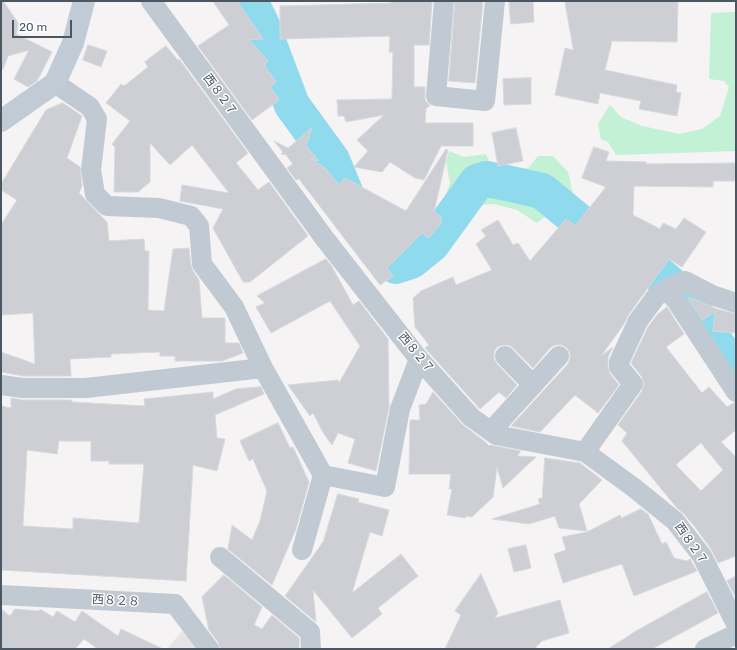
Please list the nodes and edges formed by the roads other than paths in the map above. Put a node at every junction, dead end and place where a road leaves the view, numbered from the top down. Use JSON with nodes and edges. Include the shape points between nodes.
{"nodes":[{"id":1,"x":84,"y":1,"type":"edge"},
{"id":2,"x":151,"y":1,"type":"edge"},
{"id":3,"x":444,"y":1,"type":"edge"},
{"id":4,"x":495,"y":1,"type":"edge"},
{"id":5,"x":55,"y":83,"type":"junction"},
{"id":6,"x":1,"y":121,"type":"edge"},
{"id":7,"x":668,"y":288,"type":"junction"},
{"id":8,"x":736,"y":302,"type":"edge"},
{"id":9,"x":505,"y":356,"type":"dead end"},
{"id":10,"x":559,"y":356,"type":"dead end"},
{"id":11,"x":419,"y":359,"type":"junction"},
{"id":12,"x":263,"y":368,"type":"junction"},
{"id":13,"x":533,"y":384,"type":"junction"},
{"id":14,"x":1,"y":385,"type":"edge"},
{"id":15,"x":736,"y":392,"type":"edge"},
{"id":16,"x":490,"y":431,"type":"junction"},
{"id":17,"x":585,"y":452,"type":"junction"},
{"id":18,"x":323,"y":475,"type":"junction"},
{"id":19,"x":302,"y":550,"type":"dead end"},
{"id":20,"x":220,"y":557,"type":"dead end"},
{"id":21,"x":1,"y":595,"type":"edge"},
{"id":22,"x":736,"y":624,"type":"edge"},
{"id":23,"x":736,"y":634,"type":"edge"},
{"id":24,"x":209,"y":649,"type":"edge"},
{"id":25,"x":311,"y":649,"type":"edge"},
{"id":26,"x":705,"y":649,"type":"edge"}],
"edges":[{"from":1,"to":5,"type":"street","via":[[73,42]]},
{"from":2,"to":11,"type":"street","name":"西８２７","via":[[325,239]]},
{"from":3,"to":4,"type":"street","via":[[436,96],[484,101]]},
{"from":5,"to":6,"type":"street"},
{"from":5,"to":12,"type":"street","via":[[90,107],[97,119],[91,170],[95,194],[107,206],[159,208],[191,216],[199,226],[202,264],[234,307]]},
{"from":7,"to":8,"type":"street","via":[[685,281],[712,295]]},
{"from":7,"to":15,"type":"street"},
{"from":7,"to":17,"type":"street","via":[[658,294],[638,321],[619,362],[619,367],[633,384]]},
{"from":9,"to":13,"type":"street"},
{"from":10,"to":13,"type":"street"},
{"from":11,"to":16,"type":"street","name":"西８２７","via":[[471,417]]},
{"from":11,"to":18,"type":"street","via":[[400,409],[385,487]]},
{"from":12,"to":14,"type":"street","via":[[86,388],[23,388]]},
{"from":12,"to":18,"type":"street"},
{"from":13,"to":16,"type":"street"},
{"from":16,"to":17,"type":"street","name":"西８２７","via":[[496,435]]},
{"from":17,"to":22,"type":"street","name":"西８２７","via":[[676,520],[702,556]]},
{"from":18,"to":19,"type":"street"},
{"from":20,"to":25,"type":"street","via":[[310,632]]},
{"from":21,"to":24,"type":"street","name":"西８２８","via":[[175,604]]},
{"from":23,"to":26,"type":"street"}]}
